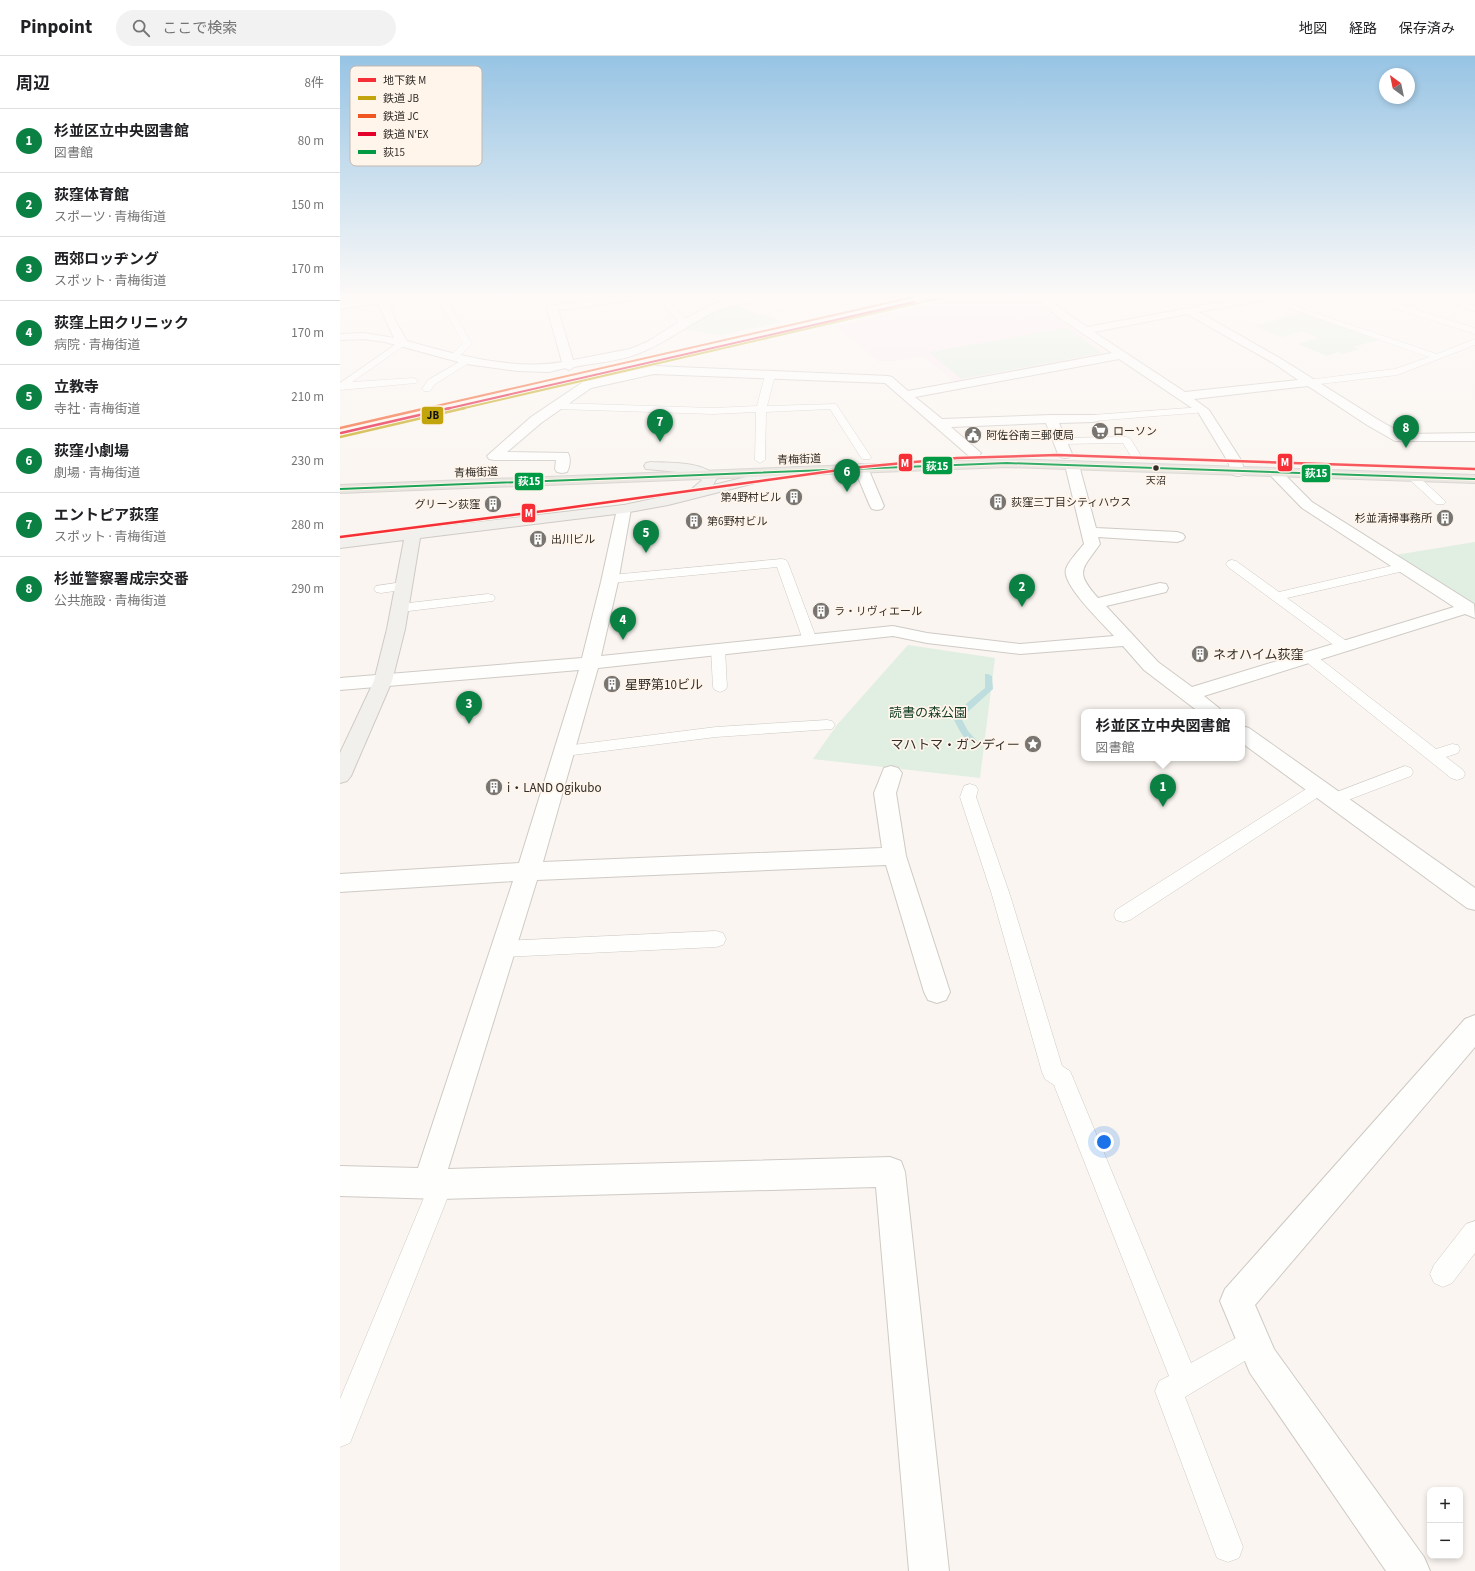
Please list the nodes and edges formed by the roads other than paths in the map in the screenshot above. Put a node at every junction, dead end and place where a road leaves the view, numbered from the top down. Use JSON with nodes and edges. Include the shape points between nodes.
{"nodes":[{"id":1,"x":366,"y":368,"type":"edge"},
{"id":2,"x":455,"y":368,"type":"edge"},
{"id":3,"x":540,"y":368,"type":"edge"},
{"id":4,"x":552,"y":368,"type":"edge"},
{"id":5,"x":651,"y":368,"type":"edge"},
{"id":6,"x":1053,"y":368,"type":"edge"},
{"id":7,"x":1141,"y":368,"type":"edge"},
{"id":8,"x":1286,"y":368,"type":"edge"},
{"id":9,"x":1407,"y":368,"type":"edge"},
{"id":10,"x":654,"y":370,"type":"junction"},
{"id":11,"x":770,"y":375,"type":"junction"},
{"id":12,"x":413,"y":381,"type":"dead end"},
{"id":13,"x":1311,"y":382,"type":"junction"},
{"id":14,"x":342,"y":384,"type":"edge"},
{"id":15,"x":427,"y":389,"type":"dead end"},
{"id":16,"x":905,"y":395,"type":"junction"},
{"id":17,"x":1184,"y":396,"type":"junction"},
{"id":18,"x":559,"y":406,"type":"junction"},
{"id":19,"x":761,"y":409,"type":"junction"},
{"id":20,"x":1203,"y":410,"type":"junction"},
{"id":21,"x":1093,"y":418,"type":"joint"},
{"id":22,"x":1051,"y":419,"type":"junction"},
{"id":23,"x":939,"y":423,"type":"junction"},
{"id":24,"x":1475,"y":437,"type":"edge"},
{"id":25,"x":974,"y":453,"type":"junction"},
{"id":26,"x":1065,"y":453,"type":"junction"},
{"id":27,"x":760,"y":460,"type":"junction"},
{"id":28,"x":864,"y":462,"type":"junction"},
{"id":29,"x":800,"y":465,"type":"junction"},
{"id":30,"x":1475,"y":465,"type":"edge"},
{"id":31,"x":651,"y":466,"type":"junction"},
{"id":32,"x":1236,"y":466,"type":"junction"},
{"id":33,"x":562,"y":469,"type":"junction"},
{"id":34,"x":744,"y":473,"type":"junction"},
{"id":35,"x":1275,"y":473,"type":"junction"},
{"id":36,"x":703,"y":475,"type":"junction"},
{"id":37,"x":676,"y":476,"type":"junction"},
{"id":38,"x":340,"y":477,"type":"edge"},
{"id":39,"x":1413,"y":477,"type":"junction"},
{"id":40,"x":1475,"y":479,"type":"edge"},
{"id":41,"x":340,"y":489,"type":"edge"},
{"id":42,"x":687,"y":496,"type":"junction"},
{"id":43,"x":1440,"y":502,"type":"dead end"},
{"id":44,"x":877,"y":506,"type":"dead end"},
{"id":45,"x":624,"y":509,"type":"junction"},
{"id":46,"x":1090,"y":532,"type":"junction"},
{"id":47,"x":413,"y":534,"type":"junction"},
{"id":48,"x":1177,"y":537,"type":"dead end"},
{"id":49,"x":340,"y":542,"type":"edge"},
{"id":50,"x":1232,"y":564,"type":"dead end"},
{"id":51,"x":1404,"y":567,"type":"junction"},
{"id":52,"x":611,"y":579,"type":"junction"},
{"id":53,"x":403,"y":586,"type":"junction"},
{"id":54,"x":1160,"y":588,"type":"dead end"},
{"id":55,"x":381,"y":589,"type":"dead end"},
{"id":56,"x":1276,"y":597,"type":"junction"},
{"id":57,"x":488,"y":598,"type":"dead end"},
{"id":58,"x":1093,"y":604,"type":"junction"},
{"id":59,"x":400,"y":608,"type":"junction"},
{"id":60,"x":1472,"y":610,"type":"edge"},
{"id":61,"x":810,"y":640,"type":"junction"},
{"id":62,"x":905,"y":640,"type":"dead end"},
{"id":63,"x":1127,"y":640,"type":"junction"},
{"id":64,"x":1344,"y":646,"type":"junction"},
{"id":65,"x":718,"y":649,"type":"junction"},
{"id":66,"x":1011,"y":656,"type":"dead end"},
{"id":67,"x":1309,"y":657,"type":"junction"},
{"id":68,"x":589,"y":663,"type":"junction"},
{"id":69,"x":383,"y":681,"type":"junction"},
{"id":70,"x":340,"y":684,"type":"edge"},
{"id":71,"x":720,"y":687,"type":"dead end"},
{"id":72,"x":1188,"y":695,"type":"junction"},
{"id":73,"x":1208,"y":709,"type":"edge"},
{"id":74,"x":827,"y":724,"type":"dead end"},
{"id":75,"x":1245,"y":735,"type":"edge"},
{"id":76,"x":1452,"y":750,"type":"dead end"},
{"id":77,"x":565,"y":751,"type":"junction"},
{"id":78,"x":1434,"y":756,"type":"junction"},
{"id":79,"x":1405,"y":772,"type":"dead end"},
{"id":80,"x":891,"y":773,"type":"dead end"},
{"id":81,"x":1457,"y":774,"type":"dead end"},
{"id":82,"x":340,"y":776,"type":"edge"},
{"id":83,"x":970,"y":790,"type":"dead end"},
{"id":84,"x":1327,"y":793,"type":"junction"},
{"id":85,"x":895,"y":856,"type":"junction"},
{"id":86,"x":528,"y":871,"type":"junction"},
{"id":87,"x":340,"y":883,"type":"edge"},
{"id":88,"x":1475,"y":901,"type":"edge"},
{"id":89,"x":1123,"y":915,"type":"dead end"},
{"id":90,"x":716,"y":939,"type":"dead end"},
{"id":91,"x":503,"y":949,"type":"junction"},
{"id":92,"x":937,"y":992,"type":"dead end"},
{"id":93,"x":1475,"y":1027,"type":"edge"},
{"id":94,"x":340,"y":1181,"type":"edge"},
{"id":95,"x":435,"y":1184,"type":"junction"},
{"id":96,"x":1475,"y":1233,"type":"edge"},
{"id":97,"x":1443,"y":1274,"type":"dead end"},
{"id":98,"x":1254,"y":1342,"type":"junction"},
{"id":99,"x":1185,"y":1382,"type":"junction"},
{"id":100,"x":340,"y":1433,"type":"edge"},
{"id":101,"x":1228,"y":1546,"type":"dead end"},
{"id":102,"x":929,"y":1571,"type":"edge"},
{"id":103,"x":1410,"y":1571,"type":"edge"}],
"edges":[{"from":1,"to":14,"type":"lane"},
{"from":2,"to":15,"type":"lane","via":[[431,382]]},
{"from":3,"to":4,"type":"street"},
{"from":5,"to":10,"type":"street"},
{"from":6,"to":16,"type":"street"},
{"from":7,"to":17,"type":"street"},
{"from":8,"to":13,"type":"street"},
{"from":9,"to":13,"type":"lane","via":[[1397,372]]},
{"from":10,"to":11,"type":"street"},
{"from":10,"to":18,"type":"street","via":[[587,385]]},
{"from":11,"to":16,"type":"street","via":[[888,380]]},
{"from":11,"to":19,"type":"lane"},
{"from":12,"to":14,"type":"lane"},
{"from":13,"to":17,"type":"street"},
{"from":13,"to":24,"type":"street","via":[[1400,438]]},
{"from":16,"to":23,"type":"street"},
{"from":17,"to":20,"type":"street"},
{"from":18,"to":19,"type":"lane","via":[[713,411]]},
{"from":18,"to":33,"type":"street","via":[[536,420],[494,456],[563,456]]},
{"from":19,"to":27,"type":"lane"},
{"from":19,"to":28,"type":"lane","via":[[833,406]]},
{"from":20,"to":21,"type":"lane"},
{"from":20,"to":32,"type":"street"},
{"from":21,"to":22,"type":"street"},
{"from":22,"to":23,"type":"street"},
{"from":22,"to":26,"type":"street"},
{"from":23,"to":25,"type":"street"},
{"from":25,"to":26,"type":"main road","name":"青梅街道"},
{"from":25,"to":28,"type":"main road","name":"青梅街道"},
{"from":26,"to":28,"type":"main road","name":"青梅街道","via":[[1007,463]]},
{"from":26,"to":32,"type":"main road","name":"青梅街道"},
{"from":26,"to":32,"type":"main road","name":"青梅街道","via":[[1136,456]]},
{"from":26,"to":46,"type":"street"},
{"from":27,"to":29,"type":"main road","name":"青梅街道"},
{"from":27,"to":31,"type":"main road","name":"青梅街道"},
{"from":28,"to":29,"type":"main road","name":"青梅街道"},
{"from":28,"to":44,"type":"street"},
{"from":29,"to":34,"type":"street"},
{"from":29,"to":42,"type":"street"},
{"from":30,"to":32,"type":"main road","name":"青梅街道"},
{"from":31,"to":33,"type":"main road","name":"青梅街道"},
{"from":31,"to":36,"type":"street","via":[[693,470]]},
{"from":32,"to":35,"type":"main road","name":"青梅街道"},
{"from":33,"to":38,"type":"main road","name":"青梅街道"},
{"from":34,"to":36,"type":"main road","name":"青梅街道"},
{"from":34,"to":42,"type":"street"},
{"from":35,"to":39,"type":"main road","name":"青梅街道"},
{"from":35,"to":51,"type":"street","via":[[1307,505]]},
{"from":36,"to":37,"type":"main road","name":"青梅街道"},
{"from":36,"to":42,"type":"street","via":[[710,478],[707,484]]},
{"from":37,"to":41,"type":"main road","name":"青梅街道"},
{"from":37,"to":42,"type":"street","via":[[688,482]]},
{"from":39,"to":40,"type":"main road","name":"青梅街道"},
{"from":39,"to":43,"type":"lane"},
{"from":42,"to":45,"type":"street"},
{"from":45,"to":47,"type":"street"},
{"from":45,"to":52,"type":"street"},
{"from":46,"to":48,"type":"street"},
{"from":46,"to":58,"type":"street","via":[[1092,544],[1074,569],[1074,575],[1079,587]]},
{"from":47,"to":49,"type":"street"},
{"from":47,"to":53,"type":"street"},
{"from":50,"to":56,"type":"lane"},
{"from":51,"to":56,"type":"lane"},
{"from":51,"to":60,"type":"street"},
{"from":52,"to":61,"type":"lane","via":[[782,563]]},
{"from":52,"to":68,"type":"street"},
{"from":53,"to":55,"type":"lane"},
{"from":53,"to":59,"type":"street"},
{"from":54,"to":58,"type":"street"},
{"from":56,"to":64,"type":"lane"},
{"from":57,"to":59,"type":"lane"},
{"from":58,"to":63,"type":"street"},
{"from":59,"to":69,"type":"street"},
{"from":60,"to":64,"type":"street"},
{"from":61,"to":63,"type":"street","via":[[893,631],[927,638],[1020,649]]},
{"from":61,"to":65,"type":"street"},
{"from":62,"to":66,"type":"street"},
{"from":63,"to":72,"type":"street","via":[[1151,666]]},
{"from":64,"to":67,"type":"street"},
{"from":65,"to":68,"type":"street"},
{"from":65,"to":71,"type":"lane"},
{"from":67,"to":72,"type":"street"},
{"from":67,"to":78,"type":"lane"},
{"from":68,"to":69,"type":"street"},
{"from":68,"to":77,"type":"street"},
{"from":69,"to":70,"type":"street"},
{"from":69,"to":82,"type":"street"},
{"from":72,"to":73,"type":"street"},
{"from":74,"to":77,"type":"lane","via":[[716,732]]},
{"from":75,"to":84,"type":"street"},
{"from":76,"to":78,"type":"lane"},
{"from":77,"to":86,"type":"street"},
{"from":78,"to":81,"type":"lane"},
{"from":79,"to":84,"type":"lane"},
{"from":80,"to":85,"type":"street","via":[[885,793]]},
{"from":83,"to":99,"type":"lane","via":[[968,797],[1001,895],[1053,1072],[1062,1078]]},
{"from":84,"to":88,"type":"street"},
{"from":84,"to":89,"type":"lane"},
{"from":85,"to":86,"type":"street"},
{"from":85,"to":92,"type":"street"},
{"from":86,"to":87,"type":"street"},
{"from":86,"to":91,"type":"street"},
{"from":90,"to":91,"type":"lane"},
{"from":91,"to":95,"type":"street"},
{"from":93,"to":98,"type":"street","via":[[1237,1301]]},
{"from":94,"to":95,"type":"street"},
{"from":95,"to":100,"type":"lane"},
{"from":95,"to":102,"type":"street","via":[[890,1172]]},
{"from":96,"to":97,"type":"lane"},
{"from":98,"to":99,"type":"lane"},
{"from":98,"to":103,"type":"street","via":[[1262,1360]]},
{"from":99,"to":101,"type":"lane","via":[[1169,1391]]}]}
